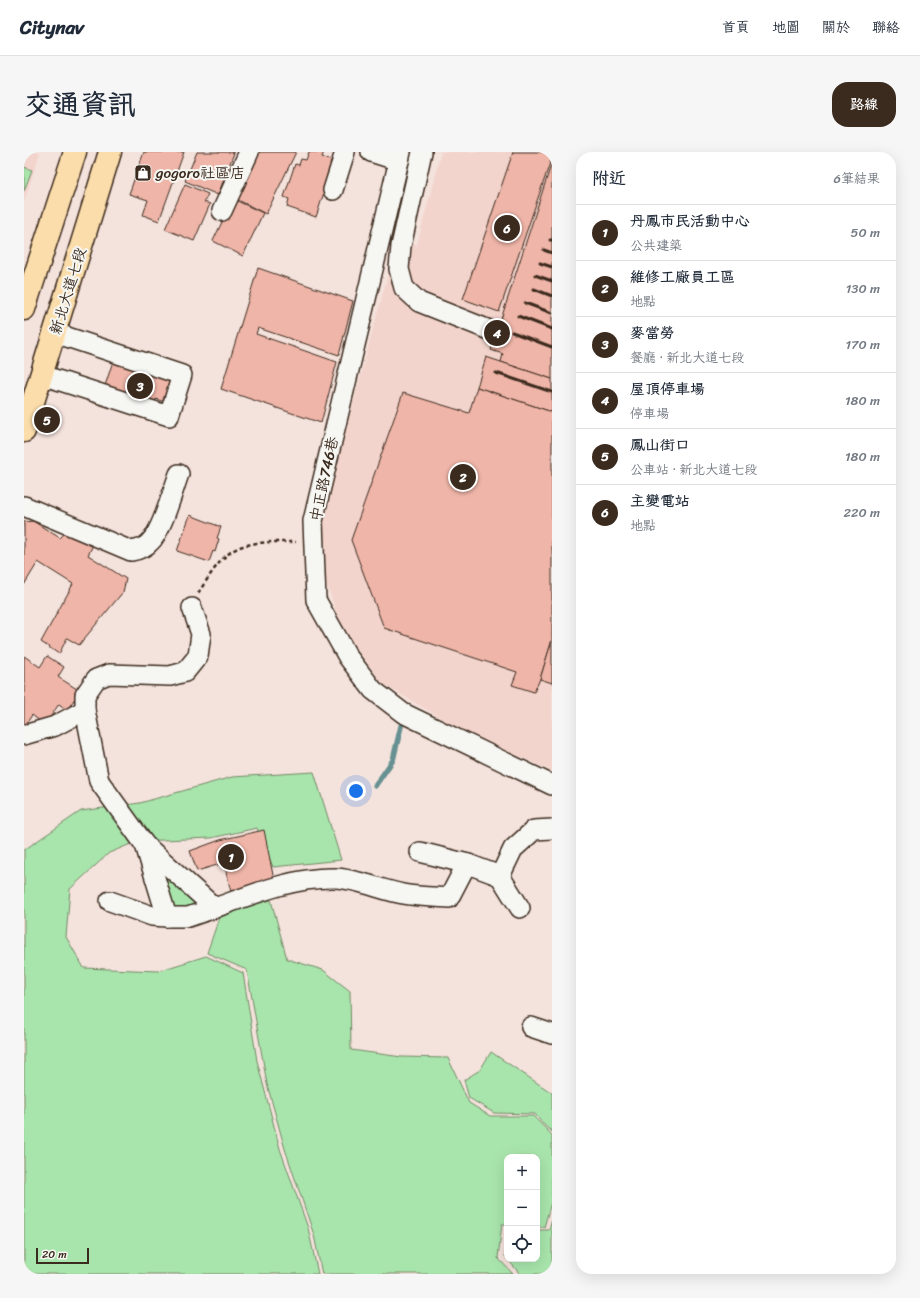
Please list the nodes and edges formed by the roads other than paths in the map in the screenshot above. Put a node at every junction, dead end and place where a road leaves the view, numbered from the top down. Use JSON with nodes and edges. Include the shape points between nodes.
{"nodes":[{"id":1,"x":75,"y":152,"type":"edge"},
{"id":2,"x":110,"y":152,"type":"edge"},
{"id":3,"x":248,"y":152,"type":"edge"},
{"id":4,"x":345,"y":152,"type":"edge"},
{"id":5,"x":371,"y":152,"type":"edge"},
{"id":6,"x":422,"y":152,"type":"edge"},
{"id":7,"x":400,"y":156,"type":"edge"},
{"id":8,"x":333,"y":190,"type":"dead end"},
{"id":9,"x":222,"y":211,"type":"dead end"},
{"id":10,"x":24,"y":310,"type":"edge"},
{"id":11,"x":55,"y":333,"type":"junction"},
{"id":12,"x":497,"y":333,"type":"dead end"},
{"id":13,"x":41,"y":379,"type":"junction"},
{"id":14,"x":137,"y":416,"type":"dead end"},
{"id":15,"x":24,"y":431,"type":"edge"},
{"id":16,"x":179,"y":474,"type":"dead end"},
{"id":17,"x":24,"y":506,"type":"edge"},
{"id":18,"x":192,"y":608,"type":"road end"},
{"id":19,"x":85,"y":710,"type":"junction"},
{"id":20,"x":24,"y":735,"type":"edge"},
{"id":21,"x":552,"y":784,"type":"edge"},
{"id":22,"x":552,"y":829,"type":"edge"},
{"id":23,"x":145,"y":845,"type":"junction"},
{"id":24,"x":420,"y":852,"type":"dead end"},
{"id":25,"x":468,"y":864,"type":"junction"},
{"id":26,"x":500,"y":876,"type":"junction"},
{"id":27,"x":110,"y":901,"type":"dead end"},
{"id":28,"x":215,"y":908,"type":"junction"},
{"id":29,"x":520,"y":908,"type":"dead end"},
{"id":30,"x":167,"y":917,"type":"junction"},
{"id":31,"x":531,"y":1027,"type":"dead end"},
{"id":32,"x":552,"y":1034,"type":"edge"}],
"edges":[{"from":1,"to":10,"type":"main road"},
{"from":2,"to":11,"type":"main road","name":"新北大道七段"},
{"from":3,"to":9,"type":"lane"},
{"from":4,"to":8,"type":"lane"},
{"from":5,"to":7,"type":"lane"},
{"from":6,"to":12,"type":"lane","via":[[401,246],[399,269],[404,288],[419,302]]},
{"from":7,"to":21,"type":"lane","name":"中正路746巷","via":[[313,521],[316,600],[348,657],[373,690],[403,713]]},
{"from":11,"to":13,"type":"main road","name":"新北大道七段"},
{"from":11,"to":13,"type":"lane","via":[[182,375],[169,416]]},
{"from":13,"to":14,"type":"lane"},
{"from":13,"to":15,"type":"main road","name":"新北大道七段"},
{"from":16,"to":17,"type":"lane","via":[[157,534],[150,543],[131,551]]},
{"from":18,"to":19,"type":"lane","via":[[201,634],[198,656],[185,672],[170,676],[109,674],[96,679],[85,695]]},
{"from":19,"to":20,"type":"lane","via":[[55,726]]},
{"from":19,"to":23,"type":"lane","via":[[99,781]]},
{"from":22,"to":26,"type":"lane","via":[[534,830],[513,848]]},
{"from":23,"to":28,"type":"lane"},
{"from":23,"to":30,"type":"lane"},
{"from":24,"to":25,"type":"lane"},
{"from":25,"to":26,"type":"lane"},
{"from":25,"to":28,"type":"lane","via":[[449,898],[404,895],[336,878],[294,882]]},
{"from":26,"to":29,"type":"lane"},
{"from":27,"to":30,"type":"lane","via":[[152,916]]},
{"from":28,"to":30,"type":"lane","via":[[188,917]]},
{"from":31,"to":32,"type":"lane"}]}
